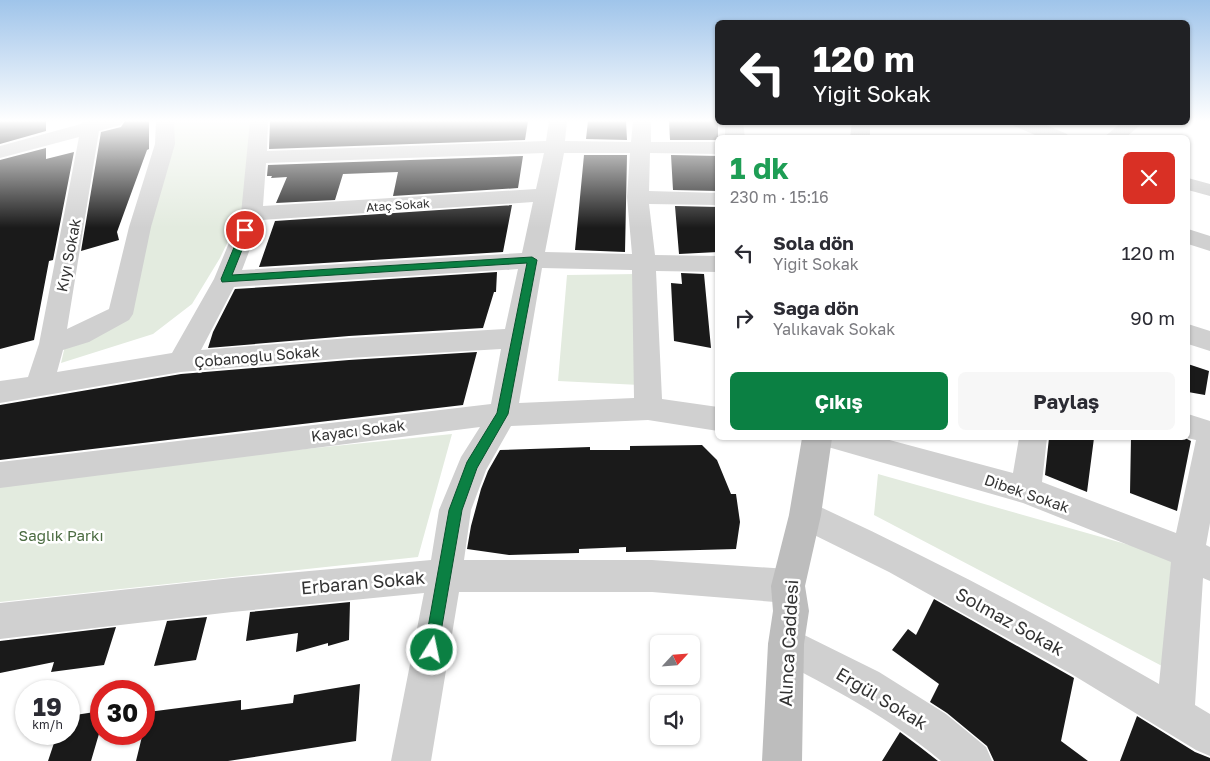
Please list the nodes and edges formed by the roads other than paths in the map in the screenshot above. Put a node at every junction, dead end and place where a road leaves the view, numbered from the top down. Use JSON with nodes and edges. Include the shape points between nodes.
{"nodes":[{"id":1,"x":85,"y":157,"type":"edge"},
{"id":2,"x":161,"y":157,"type":"edge"},
{"id":3,"x":257,"y":157,"type":"joint"},
{"id":4,"x":263,"y":157,"type":"edge"},
{"id":5,"x":552,"y":157,"type":"edge"},
{"id":6,"x":641,"y":157,"type":"edge"},
{"id":7,"x":1190,"y":185,"type":"edge"},
{"id":8,"x":1210,"y":190,"type":"edge"},
{"id":9,"x":545,"y":195,"type":"junction"},
{"id":10,"x":638,"y":197,"type":"junction"},
{"id":11,"x":715,"y":199,"type":"edge"},
{"id":12,"x":252,"y":214,"type":"junction"},
{"id":13,"x":1190,"y":237,"type":"edge"},
{"id":14,"x":1210,"y":244,"type":"edge"},
{"id":15,"x":532,"y":260,"type":"junction"},
{"id":16,"x":644,"y":261,"type":"junction"},
{"id":17,"x":715,"y":264,"type":"edge"},
{"id":18,"x":226,"y":279,"type":"junction"},
{"id":19,"x":1190,"y":335,"type":"edge"},
{"id":20,"x":516,"y":338,"type":"junction"},
{"id":21,"x":1210,"y":341,"type":"edge"},
{"id":22,"x":52,"y":344,"type":"junction"},
{"id":23,"x":181,"y":362,"type":"junction"},
{"id":24,"x":38,"y":387,"type":"junction"},
{"id":25,"x":0,"y":392,"type":"edge"},
{"id":26,"x":648,"y":409,"type":"junction"},
{"id":27,"x":502,"y":414,"type":"junction"},
{"id":28,"x":715,"y":419,"type":"edge"},
{"id":29,"x":1190,"y":427,"type":"edge"},
{"id":30,"x":1210,"y":433,"type":"edge"},
{"id":31,"x":816,"y":440,"type":"edge"},
{"id":32,"x":845,"y":440,"type":"edge"},
{"id":33,"x":1033,"y":440,"type":"edge"},
{"id":34,"x":1210,"y":441,"type":"edge"},
{"id":35,"x":0,"y":475,"type":"edge"},
{"id":36,"x":1026,"y":490,"type":"junction"},
{"id":37,"x":805,"y":515,"type":"junction"},
{"id":38,"x":1199,"y":559,"type":"edge"},
{"id":39,"x":446,"y":576,"type":"junction"},
{"id":40,"x":788,"y":586,"type":"junction"},
{"id":41,"x":0,"y":622,"type":"edge"},
{"id":42,"x":786,"y":644,"type":"junction"},
{"id":43,"x":1175,"y":715,"type":"junction"},
{"id":44,"x":1210,"y":736,"type":"edge"},
{"id":45,"x":412,"y":761,"type":"edge"},
{"id":46,"x":782,"y":761,"type":"edge"},
{"id":47,"x":972,"y":761,"type":"edge"}],
"edges":[{"from":1,"to":22,"type":"street","name":"Kıyı Sokak"},
{"from":2,"to":22,"type":"street","via":[[140,226],[120,314],[80,335]]},
{"from":3,"to":4,"type":"street"},
{"from":3,"to":12,"type":"street"},
{"from":5,"to":9,"type":"street"},
{"from":6,"to":10,"type":"street"},
{"from":7,"to":8,"type":"street"},
{"from":9,"to":12,"type":"street","name":"Ataç Sokak"},
{"from":9,"to":15,"type":"street"},
{"from":10,"to":11,"type":"street"},
{"from":10,"to":16,"type":"street"},
{"from":12,"to":18,"type":"street"},
{"from":13,"to":14,"type":"street"},
{"from":15,"to":16,"type":"street"},
{"from":15,"to":18,"type":"street"},
{"from":15,"to":20,"type":"street"},
{"from":16,"to":17,"type":"street"},
{"from":16,"to":26,"type":"street"},
{"from":18,"to":23,"type":"street"},
{"from":19,"to":21,"type":"street"},
{"from":20,"to":23,"type":"street","name":"Çobanoğlu Sokak"},
{"from":20,"to":27,"type":"street"},
{"from":22,"to":24,"type":"street","name":"Kıyı Sokak"},
{"from":23,"to":24,"type":"street","name":"Çobanoğlu Sokak"},
{"from":24,"to":25,"type":"street","name":"Çobanoğlu Sokak"},
{"from":26,"to":27,"type":"street","name":"Kayacı Sokak"},
{"from":26,"to":28,"type":"street","name":"Kayacı Sokak"},
{"from":27,"to":35,"type":"street","name":"Kayacı Sokak"},
{"from":27,"to":39,"type":"street","via":[[472,466],[455,510]]},
{"from":29,"to":30,"type":"street"},
{"from":31,"to":37,"type":"main road","name":"Alınca Caddesi"},
{"from":32,"to":36,"type":"street","name":"Dibek Sokak"},
{"from":33,"to":36,"type":"street"},
{"from":34,"to":38,"type":"street"},
{"from":36,"to":38,"type":"street","name":"Dibek Sokak"},
{"from":37,"to":40,"type":"main road","name":"Alınca Caddesi"},
{"from":37,"to":43,"type":"street","name":"Solmaz Sokak","via":[[900,561],[1086,662]]},
{"from":38,"to":43,"type":"street"},
{"from":39,"to":40,"type":"street","name":"Erbaran Sokak","via":[[652,576]]},
{"from":39,"to":41,"type":"street","name":"Erbaran Sokak","via":[[241,594]]},
{"from":39,"to":45,"type":"street"},
{"from":40,"to":42,"type":"main road","name":"Alınca Caddesi","via":[[791,611]]},
{"from":42,"to":46,"type":"main road","name":"Alınca Caddesi"},
{"from":42,"to":47,"type":"street","name":"Ergül Sokak","via":[[866,685],[932,728]]},
{"from":43,"to":44,"type":"street","name":"Solmaz Sokak"}]}
